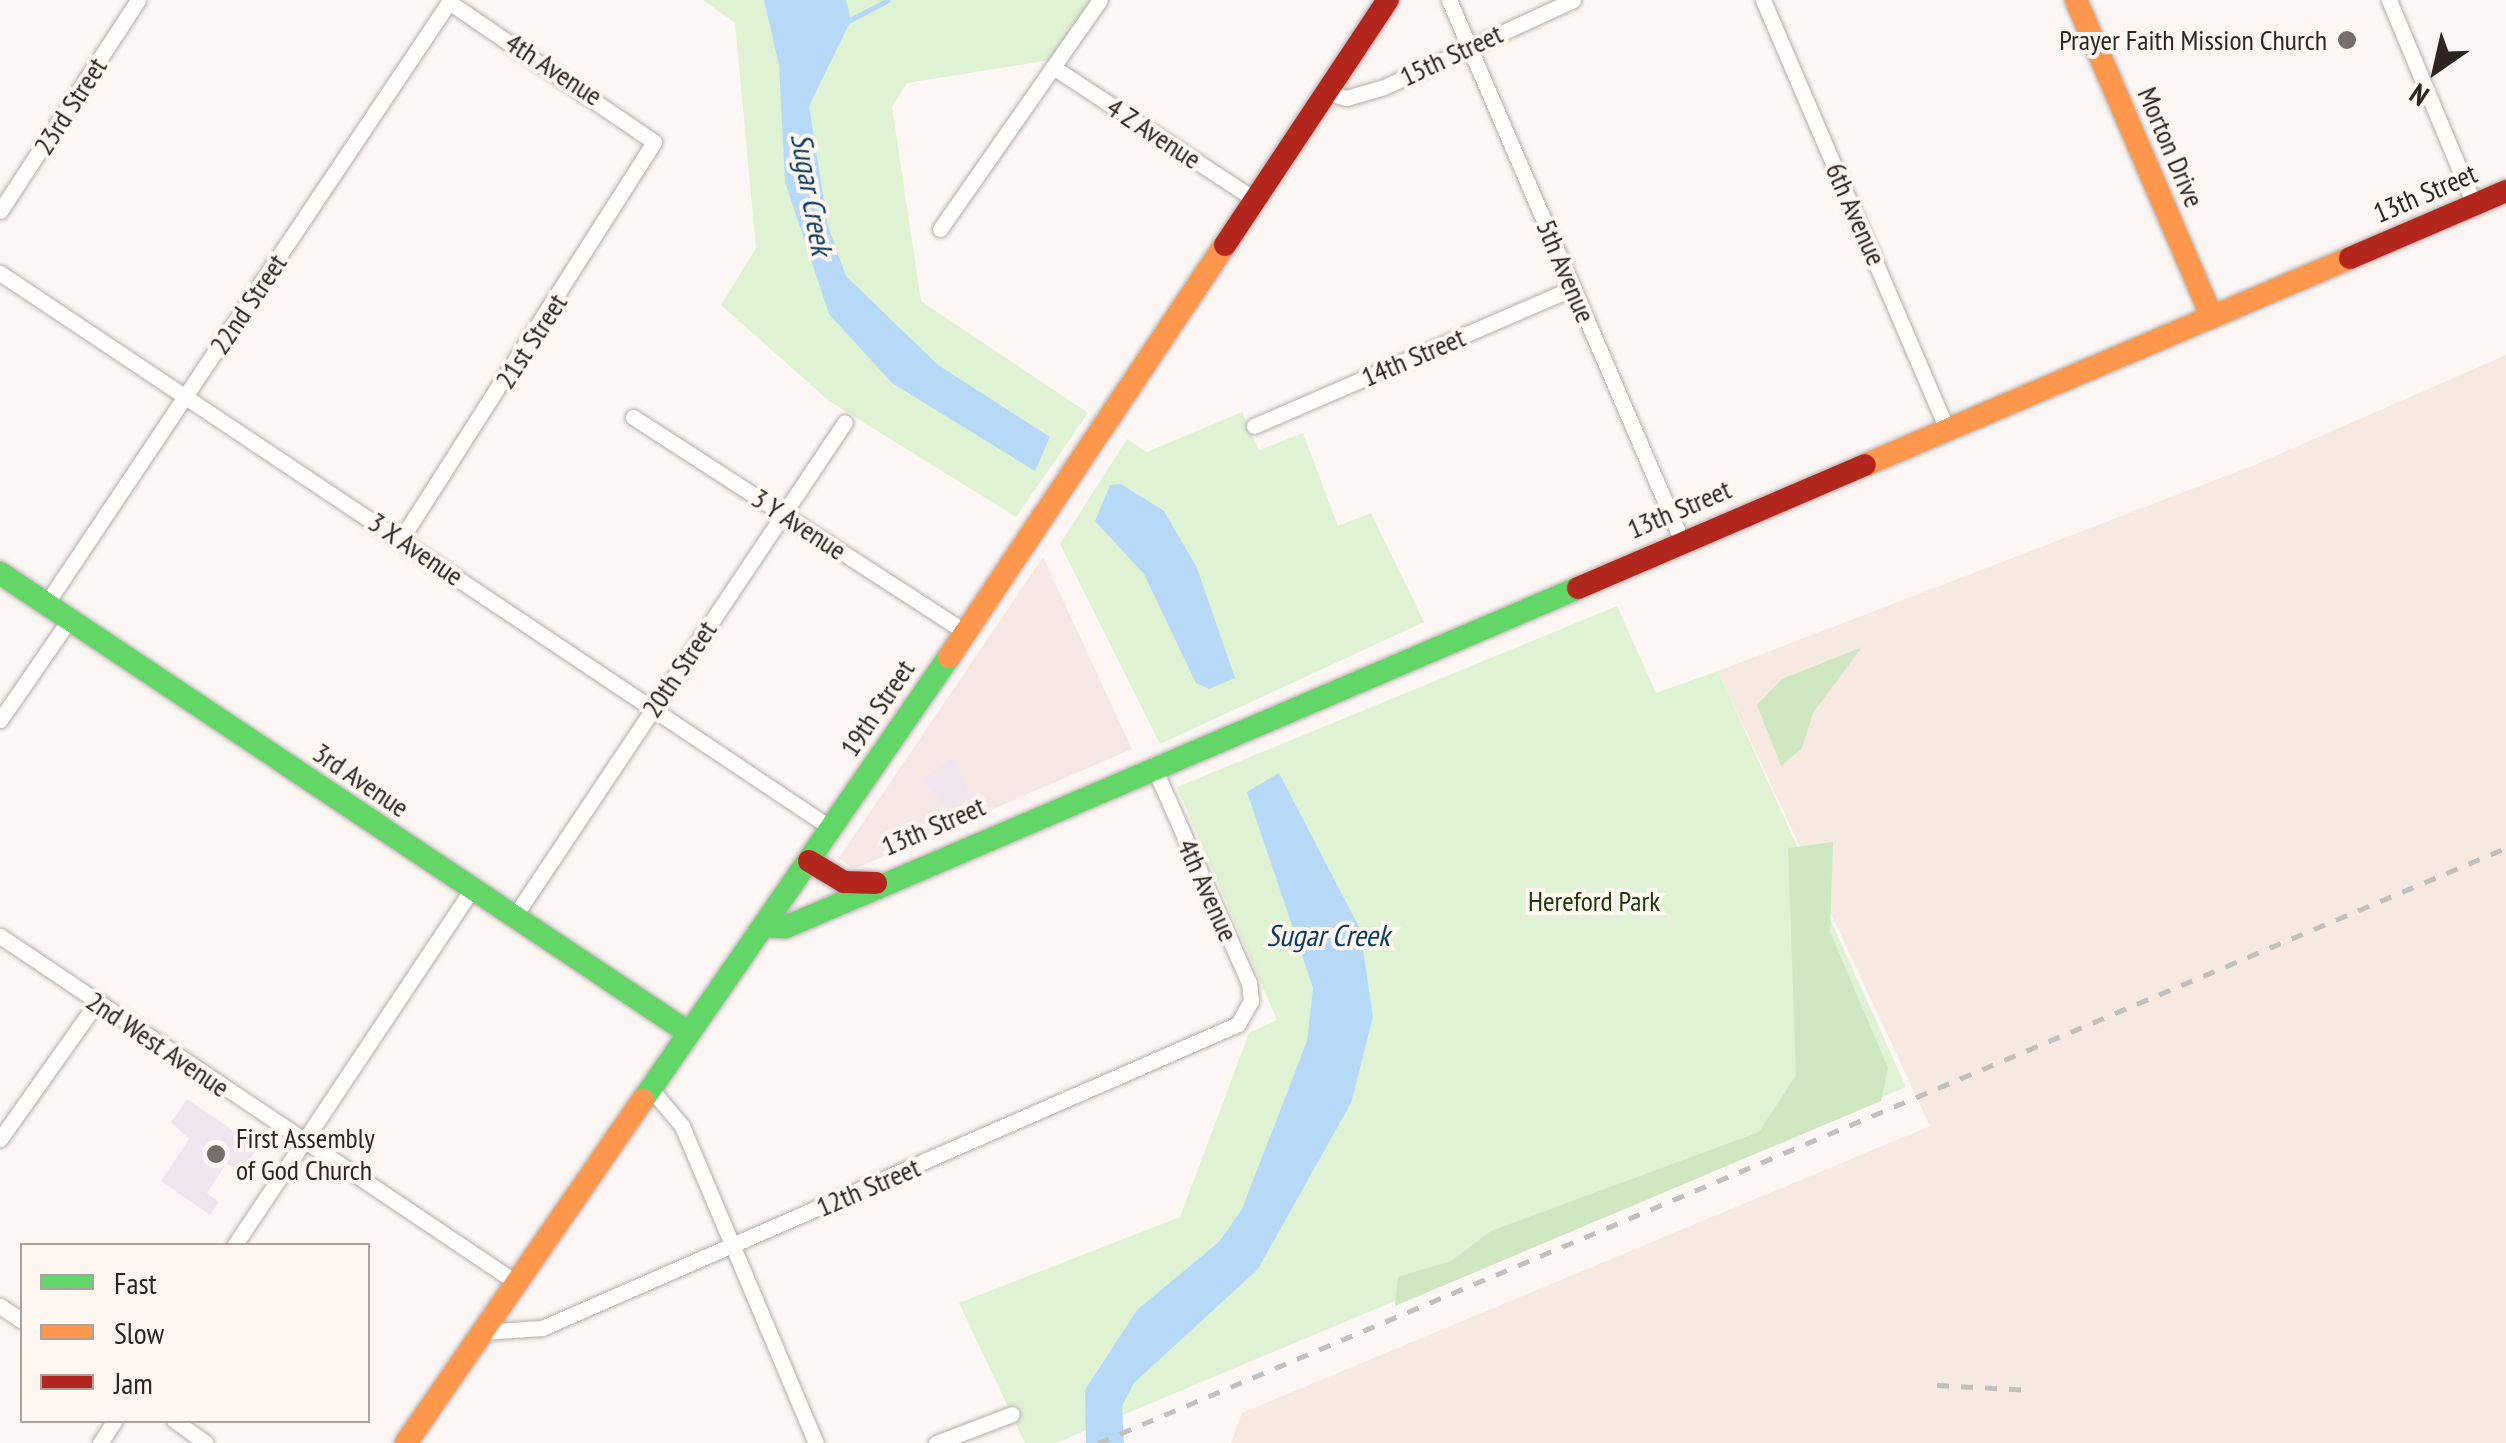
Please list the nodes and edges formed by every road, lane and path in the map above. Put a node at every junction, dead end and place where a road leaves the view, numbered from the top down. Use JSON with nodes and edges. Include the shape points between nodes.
{"nodes":[{"id":1,"x":138,"y":0,"type":"edge"},
{"id":2,"x":1100,"y":0,"type":"edge"},
{"id":3,"x":1388,"y":0,"type":"edge"},
{"id":4,"x":1450,"y":0,"type":"edge"},
{"id":5,"x":1574,"y":0,"type":"edge"},
{"id":6,"x":1762,"y":0,"type":"edge"},
{"id":7,"x":2076,"y":0,"type":"edge"},
{"id":8,"x":2389,"y":0,"type":"edge"},
{"id":9,"x":449,"y":2,"type":"edge"},
{"id":10,"x":1470,"y":45,"type":"junction"},
{"id":11,"x":1053,"y":67,"type":"junction"},
{"id":12,"x":1326,"y":92,"type":"junction"},
{"id":13,"x":654,"y":142,"type":"joint"},
{"id":14,"x":2506,"y":191,"type":"edge"},
{"id":15,"x":1254,"y":199,"type":"junction"},
{"id":16,"x":2474,"y":204,"type":"junction"},
{"id":17,"x":0,"y":211,"type":"edge"},
{"id":18,"x":940,"y":229,"type":"dead end"},
{"id":19,"x":0,"y":273,"type":"edge"},
{"id":20,"x":1573,"y":288,"type":"junction"},
{"id":21,"x":2212,"y":317,"type":"junction"},
{"id":22,"x":186,"y":397,"type":"junction"},
{"id":23,"x":632,"y":416,"type":"dead end"},
{"id":24,"x":846,"y":422,"type":"dead end"},
{"id":25,"x":1254,"y":426,"type":"dead end"},
{"id":26,"x":1947,"y":430,"type":"junction"},
{"id":27,"x":784,"y":514,"type":"junction"},
{"id":28,"x":402,"y":538,"type":"junction"},
{"id":29,"x":1682,"y":541,"type":"junction"},
{"id":30,"x":0,"y":573,"type":"edge"},
{"id":31,"x":46,"y":604,"type":"junction"},
{"id":32,"x":69,"y":620,"type":"junction"},
{"id":33,"x":965,"y":632,"type":"junction"},
{"id":34,"x":652,"y":710,"type":"junction"},
{"id":35,"x":0,"y":720,"type":"edge"},
{"id":36,"x":1153,"y":765,"type":"junction"},
{"id":37,"x":831,"y":828,"type":"junction"},
{"id":38,"x":809,"y":862,"type":"junction"},
{"id":39,"x":876,"y":883,"type":"junction"},
{"id":40,"x":471,"y":890,"type":"junction"},
{"id":41,"x":514,"y":917,"type":"junction"},
{"id":42,"x":764,"y":926,"type":"junction"},
{"id":43,"x":0,"y":936,"type":"edge"},
{"id":44,"x":97,"y":1002,"type":"junction"},
{"id":45,"x":1245,"y":1016,"type":"joint"},
{"id":46,"x":689,"y":1034,"type":"junction"},
{"id":47,"x":651,"y":1090,"type":"junction"},
{"id":48,"x":0,"y":1140,"type":"edge"},
{"id":49,"x":304,"y":1142,"type":"junction"},
{"id":50,"x":236,"y":1243,"type":"edge"},
{"id":51,"x":731,"y":1246,"type":"junction"},
{"id":52,"x":517,"y":1283,"type":"junction"},
{"id":53,"x":483,"y":1332,"type":"junction"},
{"id":54,"x":1012,"y":1414,"type":"dead end"},
{"id":55,"x":178,"y":1423,"type":"edge"},
{"id":56,"x":206,"y":1443,"type":"edge"},
{"id":57,"x":406,"y":1443,"type":"edge"},
{"id":58,"x":816,"y":1443,"type":"edge"},
{"id":59,"x":936,"y":1443,"type":"edge"}],
"edges":[{"from":1,"to":17,"type":"street","name":"23rd Street"},
{"from":2,"to":11,"type":"street"},
{"from":3,"to":12,"type":"main road","name":"19th Street"},
{"from":4,"to":10,"type":"street","name":"5th Avenue"},
{"from":5,"to":10,"type":"street","name":"15th Street"},
{"from":6,"to":26,"type":"street","name":"6th Avenue"},
{"from":7,"to":21,"type":"main road","name":"Morton Drive"},
{"from":8,"to":16,"type":"street"},
{"from":9,"to":13,"type":"street","name":"4th Avenue"},
{"from":9,"to":22,"type":"street","name":"22nd Street"},
{"from":10,"to":12,"type":"street","name":"15th Street","via":[[1354,97]]},
{"from":10,"to":20,"type":"street","name":"5th Avenue"},
{"from":11,"to":15,"type":"street","name":"4 Z Avenue"},
{"from":11,"to":18,"type":"street"},
{"from":12,"to":15,"type":"main road","name":"19th Street"},
{"from":13,"to":28,"type":"street","name":"21st Street"},
{"from":14,"to":16,"type":"main road","name":"13th Street"},
{"from":15,"to":33,"type":"main road","name":"19th Street"},
{"from":16,"to":21,"type":"main road","name":"13th Street"},
{"from":19,"to":22,"type":"street","name":"3 X Avenue"},
{"from":20,"to":25,"type":"street","name":"14th Street"},
{"from":20,"to":29,"type":"street","name":"5th Avenue"},
{"from":21,"to":26,"type":"main road","name":"13th Street"},
{"from":22,"to":28,"type":"street","name":"3 X Avenue"},
{"from":22,"to":31,"type":"street","name":"22nd Street"},
{"from":23,"to":27,"type":"street","name":"3 Y Avenue"},
{"from":24,"to":27,"type":"street","name":"20th Street"},
{"from":26,"to":29,"type":"main road","name":"13th Street"},
{"from":27,"to":33,"type":"street","name":"3 Y Avenue"},
{"from":27,"to":34,"type":"street","name":"20th Street"},
{"from":28,"to":34,"type":"street","name":"3 X Avenue"},
{"from":29,"to":36,"type":"main road","name":"13th Street"},
{"from":30,"to":31,"type":"main road","name":"3rd Avenue"},
{"from":31,"to":32,"type":"main road","name":"3rd Avenue"},
{"from":32,"to":35,"type":"street"},
{"from":32,"to":40,"type":"main road","name":"3rd Avenue"},
{"from":33,"to":37,"type":"main road","name":"19th Street"},
{"from":34,"to":37,"type":"street","name":"3 X Avenue"},
{"from":34,"to":41,"type":"street","name":"20th Street"},
{"from":36,"to":39,"type":"main road","name":"13th Street"},
{"from":36,"to":45,"type":"street","name":"4th Avenue","via":[[1248,983]]},
{"from":37,"to":38,"type":"main road","name":"19th Street"},
{"from":38,"to":39,"type":"main road","name":"13th Street","via":[[844,882]]},
{"from":38,"to":42,"type":"main road","name":"19th Street"},
{"from":39,"to":42,"type":"main road","name":"13th Street","via":[[786,927]]},
{"from":40,"to":41,"type":"main road","name":"3rd Avenue"},
{"from":40,"to":49,"type":"street"},
{"from":41,"to":46,"type":"main road","name":"3rd Avenue"},
{"from":42,"to":46,"type":"main road","name":"19th Street"},
{"from":43,"to":44,"type":"street","name":"2nd West Avenue"},
{"from":44,"to":48,"type":"street"},
{"from":44,"to":49,"type":"street","name":"2nd West Avenue"},
{"from":45,"to":51,"type":"street","name":"12th Street"},
{"from":46,"to":47,"type":"main road","name":"19th Street"},
{"from":47,"to":51,"type":"street","via":[[680,1120]]},
{"from":47,"to":52,"type":"main road","name":"19th Street"},
{"from":49,"to":50,"type":"street"},
{"from":49,"to":52,"type":"street","name":"2nd West Avenue"},
{"from":51,"to":53,"type":"street","name":"12th Street","via":[[542,1328]]},
{"from":51,"to":58,"type":"street"},
{"from":52,"to":53,"type":"main road","name":"19th Street"},
{"from":53,"to":57,"type":"main road","name":"19th Street"},
{"from":54,"to":59,"type":"street"},
{"from":55,"to":56,"type":"street"}]}
